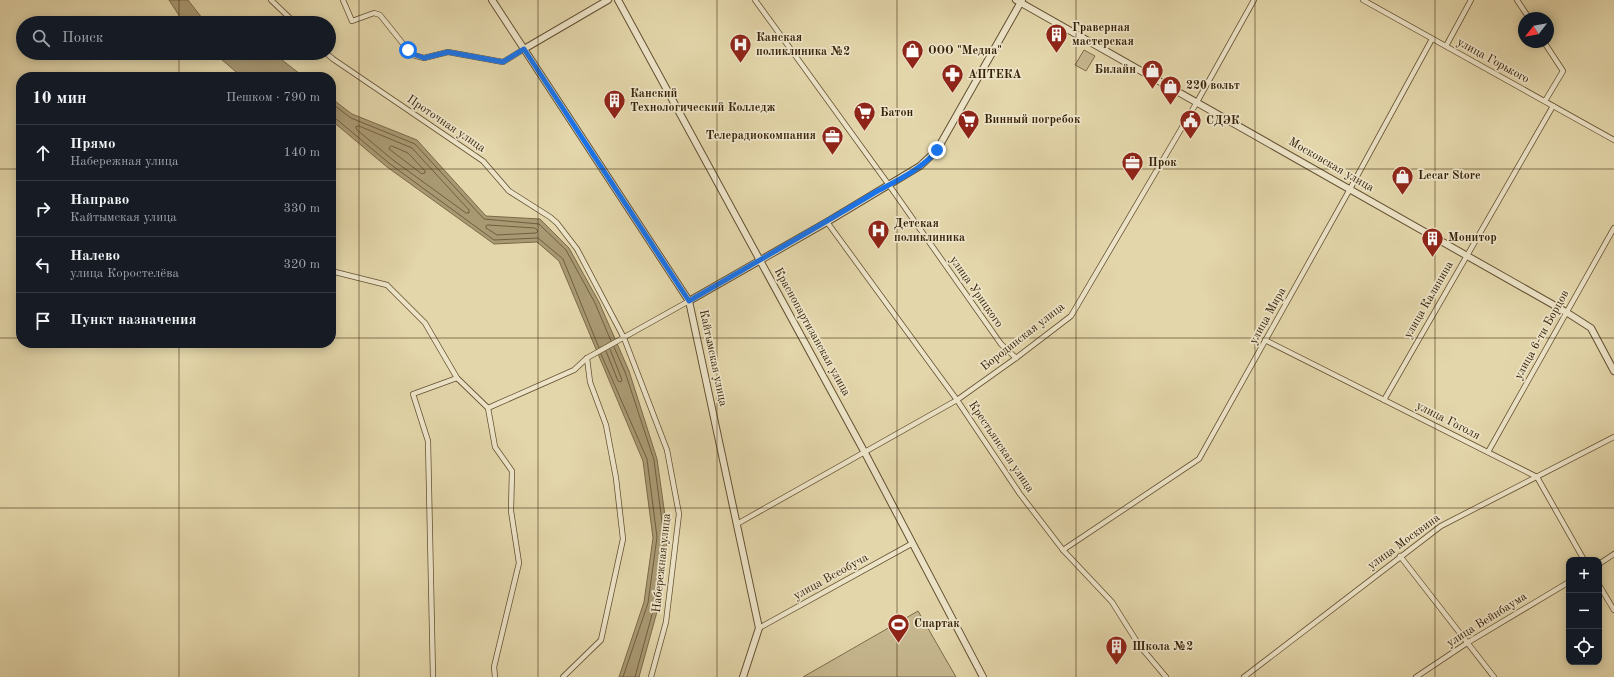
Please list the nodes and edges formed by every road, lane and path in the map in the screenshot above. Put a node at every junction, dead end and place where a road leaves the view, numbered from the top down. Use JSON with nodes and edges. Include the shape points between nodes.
{"nodes":[{"id":1,"x":271,"y":0,"type":"edge"},
{"id":2,"x":343,"y":0,"type":"edge"},
{"id":3,"x":492,"y":0,"type":"edge"},
{"id":4,"x":608,"y":0,"type":"edge"},
{"id":5,"x":618,"y":0,"type":"edge"},
{"id":6,"x":755,"y":0,"type":"edge"},
{"id":7,"x":1254,"y":0,"type":"edge"},
{"id":8,"x":1363,"y":0,"type":"edge"},
{"id":9,"x":1472,"y":0,"type":"edge"},
{"id":10,"x":1517,"y":0,"type":"edge"},
{"id":11,"x":1020,"y":1,"type":"edge"},
{"id":12,"x":1525,"y":12,"type":"edge"},
{"id":13,"x":288,"y":16,"type":"edge"},
{"id":14,"x":1432,"y":39,"type":"junction"},
{"id":15,"x":1446,"y":46,"type":"junction"},
{"id":16,"x":1548,"y":48,"type":"edge"},
{"id":17,"x":524,"y":49,"type":"junction"},
{"id":18,"x":335,"y":60,"type":"edge"},
{"id":19,"x":1545,"y":101,"type":"junction"},
{"id":20,"x":1197,"y":102,"type":"junction"},
{"id":21,"x":1553,"y":106,"type":"junction"},
{"id":22,"x":1614,"y":140,"type":"edge"},
{"id":23,"x":889,"y":185,"type":"junction"},
{"id":24,"x":1350,"y":189,"type":"junction"},
{"id":25,"x":828,"y":222,"type":"junction"},
{"id":26,"x":1614,"y":228,"type":"edge"},
{"id":27,"x":1466,"y":255,"type":"junction"},
{"id":28,"x":760,"y":260,"type":"junction"},
{"id":29,"x":336,"y":272,"type":"edge"},
{"id":30,"x":689,"y":301,"type":"junction"},
{"id":31,"x":1566,"y":312,"type":"junction"},
{"id":32,"x":624,"y":338,"type":"junction"},
{"id":33,"x":1265,"y":340,"type":"junction"},
{"id":34,"x":587,"y":358,"type":"junction"},
{"id":35,"x":1016,"y":358,"type":"junction"},
{"id":36,"x":1614,"y":370,"type":"edge"},
{"id":37,"x":457,"y":378,"type":"junction"},
{"id":38,"x":957,"y":400,"type":"junction"},
{"id":39,"x":1384,"y":400,"type":"junction"},
{"id":40,"x":488,"y":408,"type":"junction"},
{"id":41,"x":1614,"y":437,"type":"edge"},
{"id":42,"x":1488,"y":452,"type":"junction"},
{"id":43,"x":865,"y":453,"type":"junction"},
{"id":44,"x":1537,"y":477,"type":"junction"},
{"id":45,"x":737,"y":524,"type":"junction"},
{"id":46,"x":913,"y":543,"type":"junction"},
{"id":47,"x":1063,"y":550,"type":"junction"},
{"id":48,"x":1614,"y":554,"type":"edge"},
{"id":49,"x":1400,"y":556,"type":"junction"},
{"id":50,"x":1582,"y":557,"type":"edge"},
{"id":51,"x":1602,"y":562,"type":"edge"},
{"id":52,"x":1566,"y":584,"type":"edge"},
{"id":53,"x":1602,"y":590,"type":"edge"},
{"id":54,"x":1614,"y":610,"type":"edge"},
{"id":55,"x":759,"y":628,"type":"junction"},
{"id":56,"x":1467,"y":643,"type":"junction"},
{"id":57,"x":433,"y":677,"type":"edge"},
{"id":58,"x":495,"y":677,"type":"edge"},
{"id":59,"x":563,"y":677,"type":"edge"},
{"id":60,"x":651,"y":677,"type":"edge"},
{"id":61,"x":743,"y":677,"type":"edge"},
{"id":62,"x":983,"y":677,"type":"edge"},
{"id":63,"x":1166,"y":677,"type":"edge"},
{"id":64,"x":1244,"y":677,"type":"edge"},
{"id":65,"x":1416,"y":677,"type":"edge"},
{"id":66,"x":1494,"y":677,"type":"edge"}],
"edges":[{"from":1,"to":13,"type":"street"},
{"from":2,"to":17,"type":"street","via":[[352,21],[374,13],[380,15],[408,50],[419,57],[429,58],[448,52],[503,62]]},
{"from":3,"to":17,"type":"street","name":"Кайтымская улица"},
{"from":4,"to":17,"type":"street"},
{"from":5,"to":28,"type":"street","name":"Краснопартизанская улица"},
{"from":6,"to":23,"type":"street","name":"улица Урицкого"},
{"from":7,"to":20,"type":"street","name":"Бородинская улица"},
{"from":8,"to":14,"type":"street","name":"улица Горького"},
{"from":9,"to":15,"type":"street"},
{"from":10,"to":12,"type":"street"},
{"from":11,"to":20,"type":"street","name":"Московская улица"},
{"from":11,"to":23,"type":"street","via":[[935,152],[920,166]]},
{"from":14,"to":15,"type":"street","name":"улица Горького"},
{"from":14,"to":24,"type":"street","name":"улица Мира"},
{"from":15,"to":19,"type":"street","name":"улица Горького"},
{"from":16,"to":19,"type":"street","via":[[1563,71]]},
{"from":17,"to":30,"type":"street","name":"Кайтымская улица"},
{"from":18,"to":32,"type":"street","name":"Проточная улица","via":[[483,161],[509,191],[557,223],[577,249]]},
{"from":19,"to":21,"type":"street","name":"улица Горького"},
{"from":20,"to":24,"type":"street","name":"Московская улица"},
{"from":20,"to":35,"type":"street","name":"Бородинская улица","via":[[1070,316]]},
{"from":21,"to":22,"type":"street","name":"улица Горького"},
{"from":21,"to":27,"type":"street","name":"улица Калинина"},
{"from":23,"to":25,"type":"street"},
{"from":23,"to":35,"type":"street","name":"улица Урицкого","via":[[1001,344]]},
{"from":24,"to":27,"type":"street","name":"Московская улица"},
{"from":24,"to":33,"type":"street","name":"улица Мира"},
{"from":25,"to":28,"type":"street"},
{"from":25,"to":38,"type":"street","name":"Крестьянская улица"},
{"from":26,"to":31,"type":"street","name":"улица 6-ти Борцов"},
{"from":27,"to":31,"type":"street","name":"Московская улица"},
{"from":27,"to":39,"type":"street","name":"улица Калинина"},
{"from":28,"to":30,"type":"street"},
{"from":28,"to":43,"type":"street","name":"Краснопартизанская улица"},
{"from":29,"to":37,"type":"street","via":[[387,284],[425,323]]},
{"from":30,"to":32,"type":"street"},
{"from":30,"to":45,"type":"street","name":"Кайтымская улица"},
{"from":31,"to":36,"type":"street","name":"Московская улица","via":[[1591,328]]},
{"from":31,"to":42,"type":"street","name":"улица 6-ти Борцов"},
{"from":32,"to":34,"type":"street"},
{"from":32,"to":60,"type":"street","name":"Набережная улица","via":[[667,450],[679,514],[666,622]]},
{"from":33,"to":39,"type":"street","name":"улица Гоголя"},
{"from":33,"to":47,"type":"street","name":"улица Мира","via":[[1199,458]]},
{"from":34,"to":40,"type":"street","via":[[574,370]]},
{"from":34,"to":59,"type":"street","via":[[590,382],[606,425],[616,478],[623,539],[601,640]]},
{"from":35,"to":38,"type":"street","name":"Бородинская улица"},
{"from":37,"to":40,"type":"street"},
{"from":37,"to":57,"type":"street","via":[[413,394],[428,441]]},
{"from":38,"to":43,"type":"street","name":"Бородинская улица"},
{"from":38,"to":47,"type":"street","name":"Крестьянская улица","via":[[1020,494]]},
{"from":39,"to":42,"type":"street","name":"улица Гоголя"},
{"from":40,"to":58,"type":"street","via":[[495,447],[512,471],[512,511],[519,563],[494,667]]},
{"from":41,"to":44,"type":"street","name":"улица Москвина"},
{"from":42,"to":44,"type":"street","name":"улица Гоголя"},
{"from":43,"to":45,"type":"street","name":"Бородинская улица"},
{"from":43,"to":46,"type":"street","name":"Краснопартизанская улица"},
{"from":44,"to":49,"type":"street","name":"улица Москвина","via":[[1441,526]]},
{"from":44,"to":50,"type":"street"},
{"from":45,"to":55,"type":"street","name":"Кайтымская улица"},
{"from":46,"to":55,"type":"street","name":"улица Всеобуча"},
{"from":46,"to":62,"type":"street","name":"Краснопартизанская улица"},
{"from":47,"to":63,"type":"street","name":"Крестьянская улица","via":[[1112,602],[1139,645]]},
{"from":48,"to":51,"type":"street"},
{"from":49,"to":56,"type":"street"},
{"from":49,"to":64,"type":"street","name":"улица Москвина"},
{"from":52,"to":56,"type":"street","name":"улица Вейнбаума"},
{"from":53,"to":54,"type":"street"},
{"from":55,"to":61,"type":"street"},
{"from":56,"to":65,"type":"street","name":"улица Вейнбаума"},
{"from":56,"to":66,"type":"street"}]}
